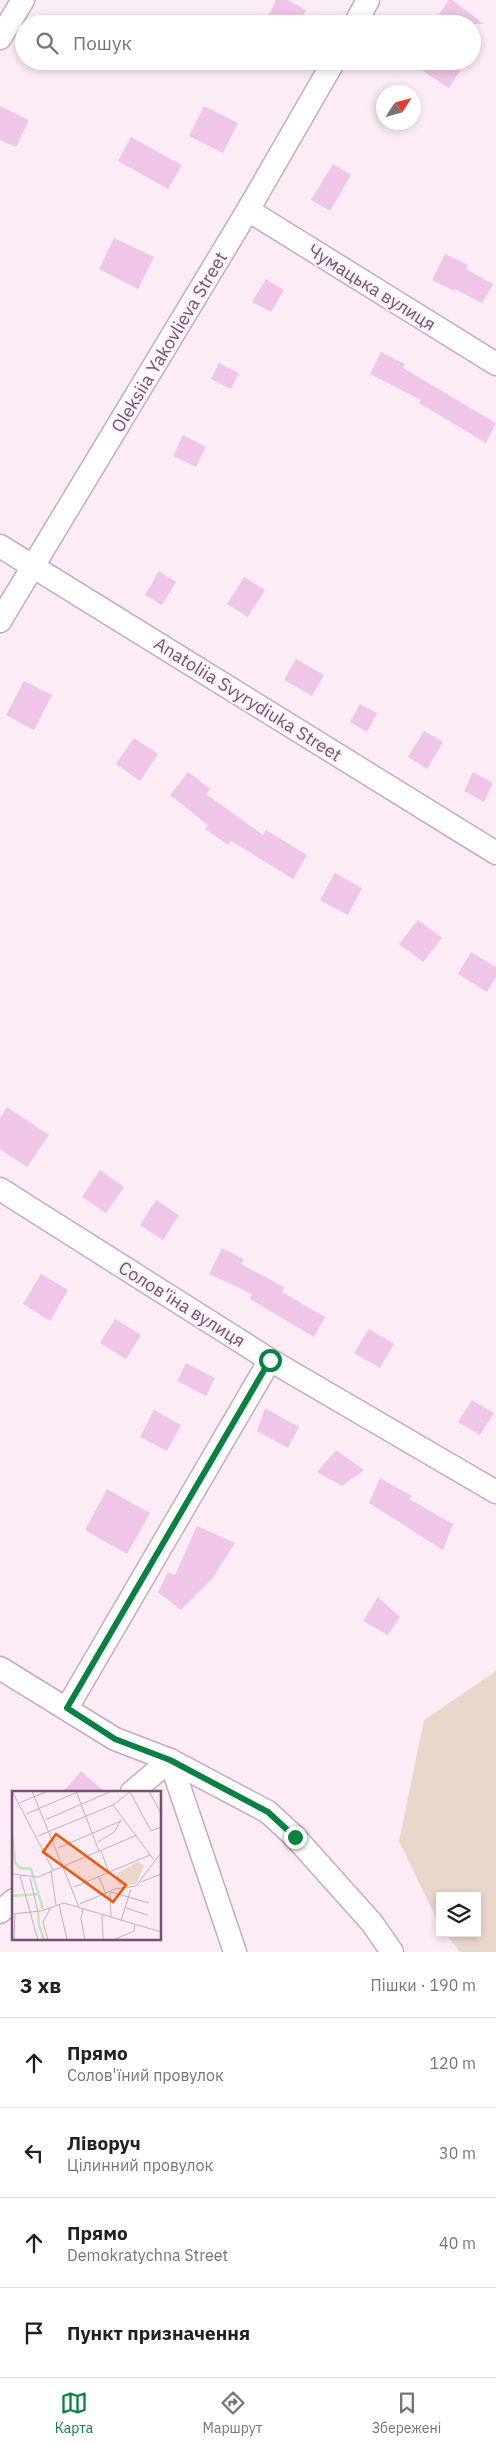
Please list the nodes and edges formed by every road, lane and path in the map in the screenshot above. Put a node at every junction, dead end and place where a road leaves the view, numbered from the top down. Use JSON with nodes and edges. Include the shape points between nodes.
{"nodes":[{"id":1,"x":22,"y":0,"type":"edge"},
{"id":2,"x":368,"y":0,"type":"edge"},
{"id":3,"x":360,"y":15,"type":"edge"},
{"id":4,"x":0,"y":38,"type":"edge"},
{"id":5,"x":329,"y":70,"type":"edge"},
{"id":6,"x":248,"y":210,"type":"junction"},
{"id":7,"x":496,"y":364,"type":"edge"},
{"id":8,"x":0,"y":546,"type":"edge"},
{"id":9,"x":34,"y":565,"type":"junction"},
{"id":10,"x":0,"y":621,"type":"edge"},
{"id":11,"x":496,"y":853,"type":"edge"},
{"id":12,"x":0,"y":1189,"type":"edge"},
{"id":13,"x":270,"y":1360,"type":"junction"},
{"id":14,"x":496,"y":1492,"type":"edge"},
{"id":15,"x":0,"y":1668,"type":"edge"},
{"id":16,"x":67,"y":1708,"type":"junction"},
{"id":17,"x":170,"y":1760,"type":"junction"},
{"id":18,"x":133,"y":1791,"type":"edge"},
{"id":19,"x":12,"y":1902,"type":"edge"},
{"id":20,"x":0,"y":1912,"type":"edge"},
{"id":21,"x":234,"y":1952,"type":"edge"},
{"id":22,"x":392,"y":1952,"type":"edge"}],
"edges":[{"from":1,"to":4,"type":"street"},
{"from":2,"to":3,"type":"street"},
{"from":5,"to":6,"type":"street","name":"Oleksiia Yakovlieva Street"},
{"from":6,"to":7,"type":"street","name":"Чумацька вулиця"},
{"from":6,"to":9,"type":"street","name":"Oleksiia Yakovlieva Street"},
{"from":8,"to":9,"type":"street","name":"Anatoliia Svyrydiuka Street"},
{"from":9,"to":10,"type":"street","name":"Oleksiia Yakovlieva Street"},
{"from":9,"to":11,"type":"street","name":"Anatoliia Svyrydiuka Street"},
{"from":12,"to":13,"type":"street","name":"Солов'їна вулиця"},
{"from":13,"to":14,"type":"street","name":"Солов'їна вулиця"},
{"from":13,"to":16,"type":"street"},
{"from":15,"to":16,"type":"street"},
{"from":16,"to":17,"type":"street","via":[[115,1739]]},
{"from":17,"to":18,"type":"street"},
{"from":17,"to":21,"type":"street"},
{"from":17,"to":22,"type":"street","via":[[268,1812],[295,1837],[372,1923]]},
{"from":19,"to":20,"type":"street"}]}
